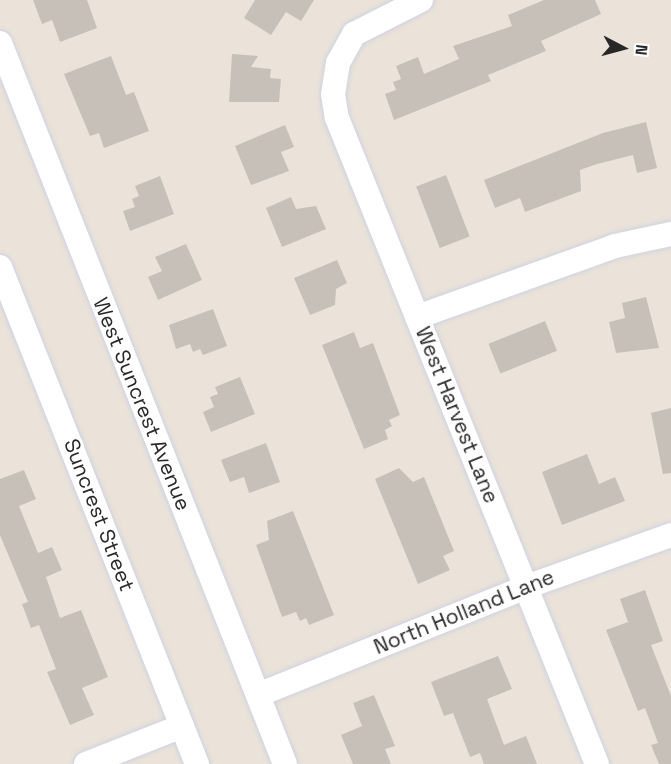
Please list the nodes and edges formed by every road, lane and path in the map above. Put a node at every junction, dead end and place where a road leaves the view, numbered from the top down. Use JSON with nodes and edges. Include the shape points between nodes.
{"nodes":[{"id":1,"x":421,"y":0,"type":"edge"},
{"id":2,"x":0,"y":43,"type":"edge"},
{"id":3,"x":671,"y":234,"type":"edge"},
{"id":4,"x":0,"y":267,"type":"edge"},
{"id":5,"x":417,"y":317,"type":"junction"},
{"id":6,"x":671,"y":535,"type":"edge"},
{"id":7,"x":526,"y":587,"type":"junction"},
{"id":8,"x":258,"y":695,"type":"junction"},
{"id":9,"x":182,"y":726,"type":"junction"},
{"id":10,"x":86,"y":764,"type":"edge"},
{"id":11,"x":197,"y":764,"type":"edge"},
{"id":12,"x":285,"y":764,"type":"edge"},
{"id":13,"x":597,"y":764,"type":"edge"}],
"edges":[{"from":1,"to":5,"type":"street","name":"West Harvest Lane","via":[[354,34],[338,63],[333,94],[337,117]]},
{"from":2,"to":8,"type":"street","name":"West Suncrest Avenue"},
{"from":3,"to":5,"type":"street","via":[[615,246]]},
{"from":4,"to":9,"type":"street","name":"Suncrest Street"},
{"from":5,"to":7,"type":"street","name":"West Harvest Lane"},
{"from":6,"to":7,"type":"street","name":"North Holland Lane"},
{"from":7,"to":8,"type":"street","name":"North Holland Lane"},
{"from":7,"to":13,"type":"street","name":"West Harvest Lane"},
{"from":8,"to":12,"type":"street","name":"West Suncrest Avenue"},
{"from":9,"to":10,"type":"street"},
{"from":9,"to":11,"type":"street","name":"Suncrest Street"}]}
